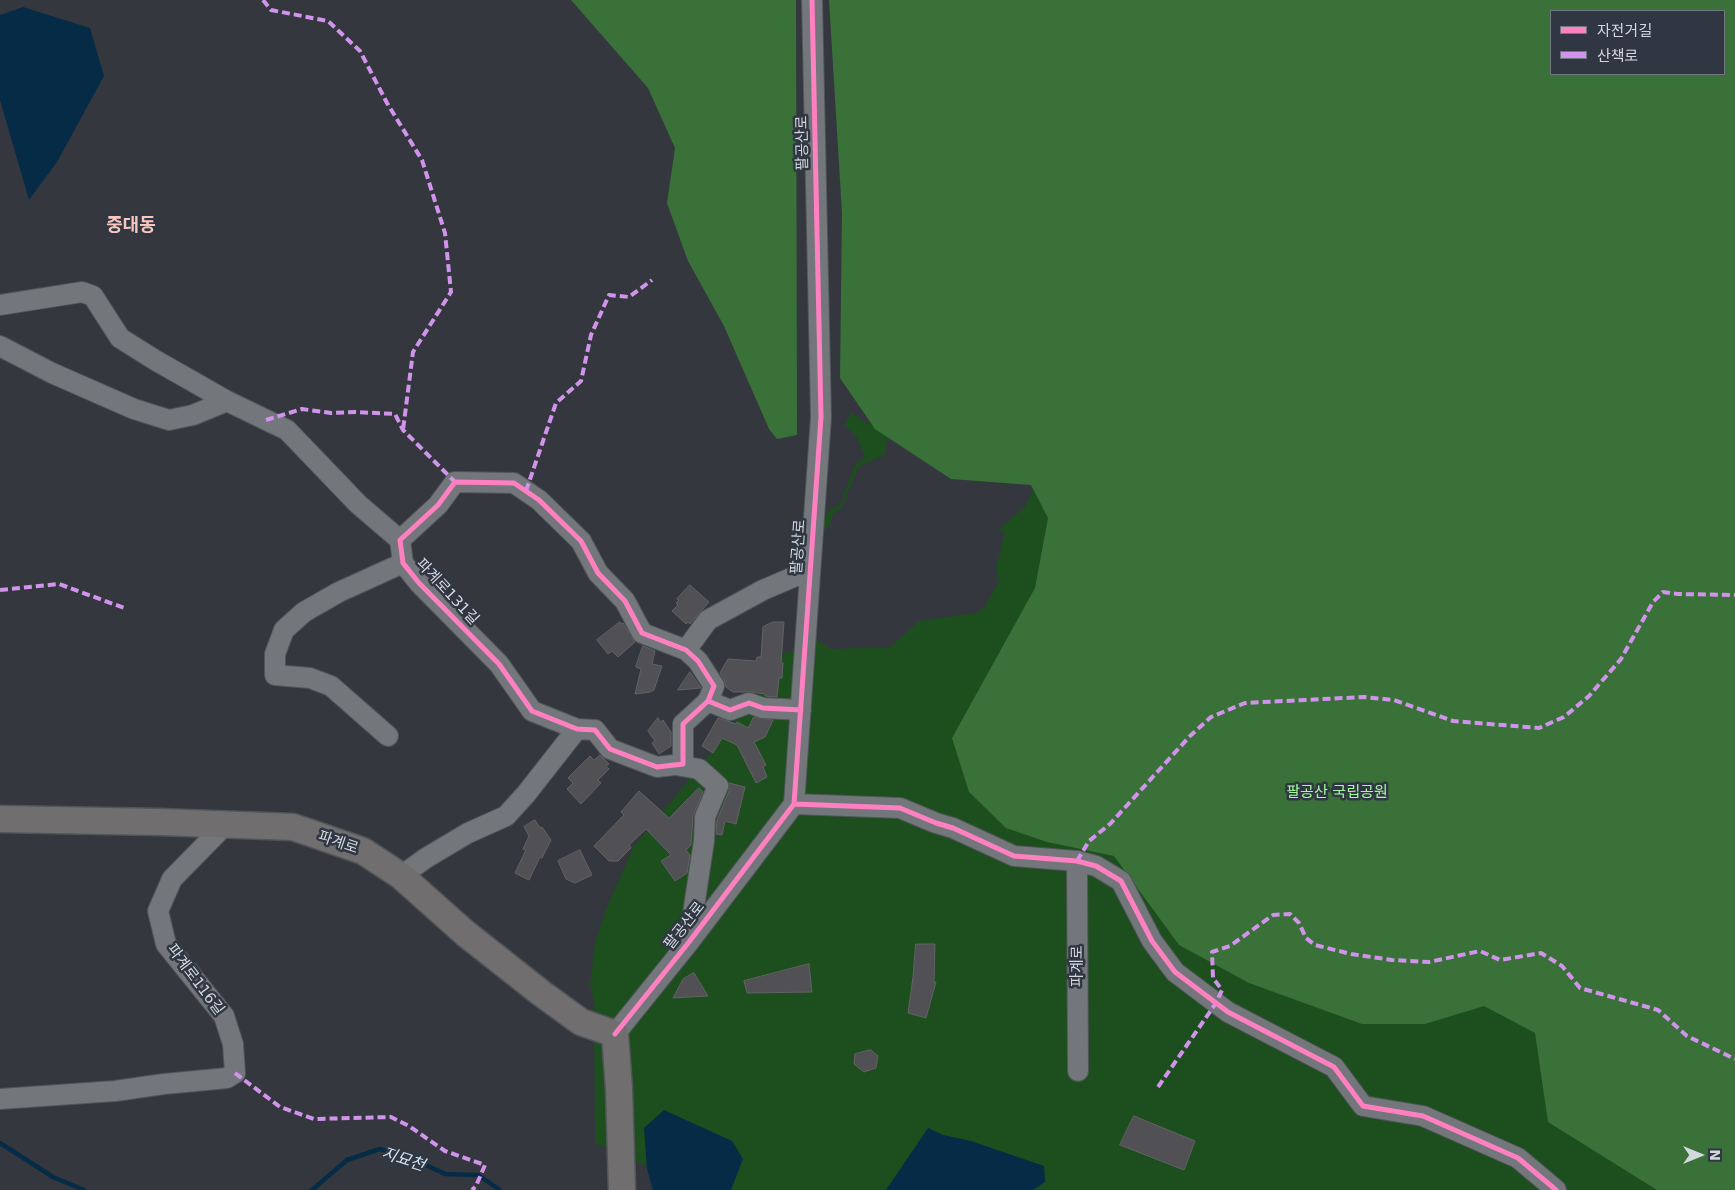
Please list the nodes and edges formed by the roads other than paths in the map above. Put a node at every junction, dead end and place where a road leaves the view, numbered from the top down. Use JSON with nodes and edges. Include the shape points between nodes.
{"nodes":[{"id":1,"x":812,"y":0,"type":"edge"},
{"id":2,"x":0,"y":305,"type":"edge"},
{"id":3,"x":0,"y":346,"type":"edge"},
{"id":4,"x":227,"y":401,"type":"junction"},
{"id":5,"x":400,"y":540,"type":"junction"},
{"id":6,"x":403,"y":563,"type":"junction"},
{"id":7,"x":810,"y":570,"type":"junction"},
{"id":8,"x":686,"y":650,"type":"junction"},
{"id":9,"x":708,"y":701,"type":"junction"},
{"id":10,"x":801,"y":710,"type":"junction"},
{"id":11,"x":577,"y":729,"type":"junction"},
{"id":12,"x":388,"y":736,"type":"dead end"},
{"id":13,"x":676,"y":765,"type":"junction"},
{"id":14,"x":794,"y":804,"type":"junction"},
{"id":15,"x":0,"y":820,"type":"edge"},
{"id":16,"x":226,"y":824,"type":"junction"},
{"id":17,"x":1077,"y":861,"type":"junction"},
{"id":18,"x":401,"y":876,"type":"junction"},
{"id":19,"x":689,"y":942,"type":"junction"},
{"id":20,"x":615,"y":1034,"type":"junction"},
{"id":21,"x":1078,"y":1071,"type":"dead end"},
{"id":22,"x":0,"y":1099,"type":"edge"},
{"id":23,"x":1550,"y":1188,"type":"edge"},
{"id":24,"x":622,"y":1190,"type":"edge"}],
"edges":[{"from":1,"to":7,"type":"street","name":"팔공산로","via":[[821,417]]},
{"from":2,"to":4,"type":"street","via":[[82,292],[93,296],[120,338]]},
{"from":3,"to":4,"type":"street","via":[[134,409],[169,420],[193,415]]},
{"from":4,"to":5,"type":"street","via":[[287,430],[358,504]]},
{"from":5,"to":6,"type":"street","name":"파계로131길"},
{"from":5,"to":8,"type":"street","via":[[438,505],[455,482],[514,483],[539,500],[581,541],[598,573],[625,600],[642,633]]},
{"from":6,"to":11,"type":"street","name":"파계로131길","via":[[499,664],[532,710]]},
{"from":6,"to":12,"type":"street","via":[[304,612],[284,630],[275,654],[275,675],[310,678],[331,686]]},
{"from":7,"to":8,"type":"street","via":[[763,590],[708,620]]},
{"from":7,"to":10,"type":"street","name":"팔공산로"},
{"from":8,"to":9,"type":"street","via":[[698,661],[714,686]]},
{"from":9,"to":10,"type":"street","via":[[730,710],[749,703],[763,708]]},
{"from":9,"to":13,"type":"street","via":[[683,724],[683,764]]},
{"from":10,"to":14,"type":"street","name":"팔공산로"},
{"from":11,"to":13,"type":"street","name":"파계로131길","via":[[595,730],[610,749],[657,767]]},
{"from":11,"to":18,"type":"street","via":[[506,816],[468,833]]},
{"from":13,"to":19,"type":"street","name":"파계로131길","via":[[699,769],[718,786],[705,817]]},
{"from":14,"to":17,"type":"street","via":[[900,808],[1014,856]]},
{"from":14,"to":19,"type":"street","name":"팔공산로"},
{"from":15,"to":16,"type":"main road","name":"파계로"},
{"from":16,"to":18,"type":"main road","name":"파계로","via":[[293,827],[363,851]]},
{"from":16,"to":22,"type":"street","name":"파계로116길","via":[[172,880],[158,911],[166,944],[224,1016],[234,1044],[235,1073],[217,1080]]},
{"from":17,"to":21,"type":"street","name":"파계로"},
{"from":17,"to":23,"type":"street","via":[[1096,866],[1121,880],[1152,941],[1175,972],[1228,1012],[1334,1067],[1363,1106],[1423,1116],[1518,1158]]},
{"from":18,"to":20,"type":"main road","name":"파계로","via":[[465,933],[541,993],[581,1022]]},
{"from":19,"to":20,"type":"street","name":"팔공산로"},
{"from":20,"to":24,"type":"main road"}]}
